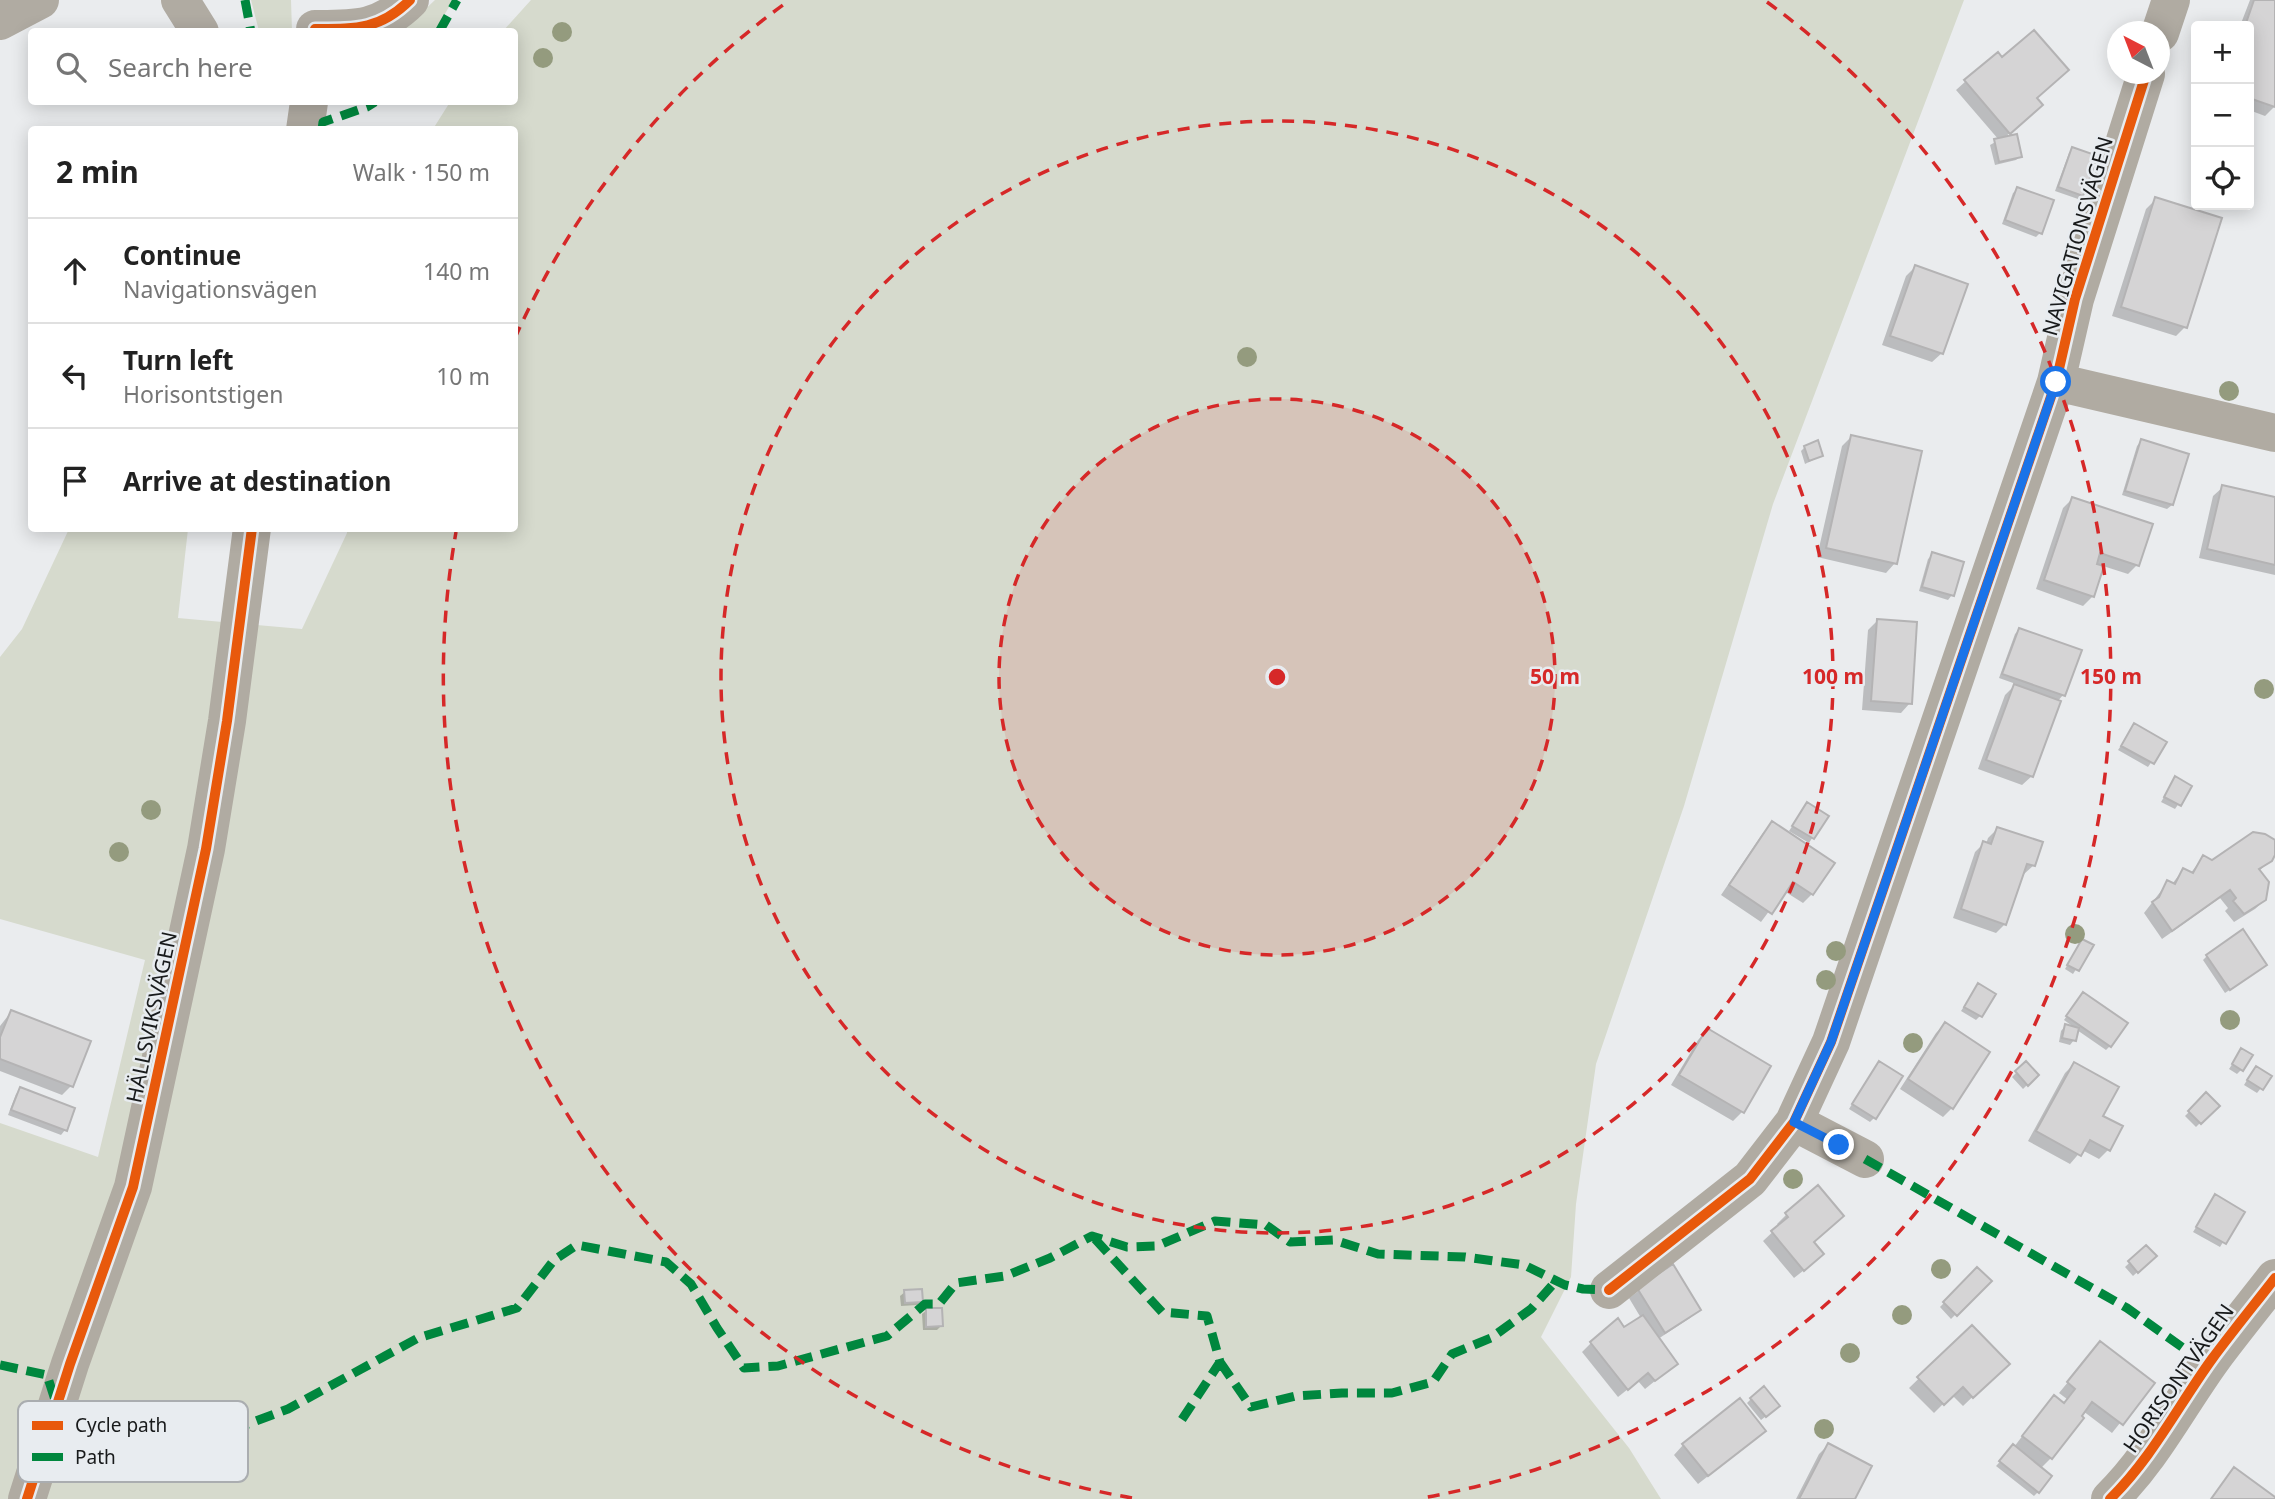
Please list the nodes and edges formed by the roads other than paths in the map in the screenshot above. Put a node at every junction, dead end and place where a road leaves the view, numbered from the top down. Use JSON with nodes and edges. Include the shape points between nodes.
{"nodes":[{"id":1,"x":40,"y":0,"type":"edge"},
{"id":2,"x":180,"y":0,"type":"edge"},
{"id":3,"x":410,"y":0,"type":"edge"},
{"id":4,"x":2171,"y":0,"type":"edge"},
{"id":5,"x":315,"y":20,"type":"edge"},
{"id":6,"x":0,"y":21,"type":"edge"},
{"id":7,"x":2164,"y":21,"type":"edge"},
{"id":8,"x":198,"y":28,"type":"edge"},
{"id":9,"x":352,"y":28,"type":"edge"},
{"id":10,"x":360,"y":28,"type":"edge"},
{"id":11,"x":2143,"y":84,"type":"edge"},
{"id":12,"x":309,"y":105,"type":"edge"},
{"id":13,"x":306,"y":126,"type":"edge"},
{"id":14,"x":2056,"y":382,"type":"junction"},
{"id":15,"x":2275,"y":433,"type":"edge"},
{"id":16,"x":251,"y":532,"type":"edge"},
{"id":17,"x":1794,"y":1122,"type":"junction"},
{"id":18,"x":1864,"y":1159,"type":"dead end"},
{"id":19,"x":2275,"y":1278,"type":"edge"},
{"id":20,"x":1609,"y":1290,"type":"dead end"},
{"id":21,"x":58,"y":1401,"type":"edge"},
{"id":22,"x":32,"y":1482,"type":"edge"},
{"id":23,"x":27,"y":1499,"type":"edge"},
{"id":24,"x":2110,"y":1499,"type":"edge"}],
"edges":[{"from":1,"to":6,"type":"street"},
{"from":2,"to":8,"type":"street"},
{"from":3,"to":10,"type":"street","via":[[386,19]]},
{"from":4,"to":7,"type":"street"},
{"from":5,"to":9,"type":"street"},
{"from":11,"to":14,"type":"street","name":"NAVIGATIONSVÄGEN","via":[[2078,290]]},
{"from":12,"to":13,"type":"street"},
{"from":14,"to":15,"type":"street"},
{"from":14,"to":17,"type":"street","name":"NAVIGATIONSVÄGEN","via":[[1831,1042]]},
{"from":16,"to":21,"type":"street","name":"HÄLLSVIKSVÄGEN","via":[[206,849],[133,1187]]},
{"from":17,"to":18,"type":"street"},
{"from":17,"to":20,"type":"street","name":"NAVIGATIONSVÄGEN","via":[[1750,1179]]},
{"from":19,"to":24,"type":"street","name":"HORISONTVÄGEN","via":[[2211,1360],[2170,1425]]},
{"from":22,"to":23,"type":"street","name":"HÄLLSVIKSVÄGEN"}]}
